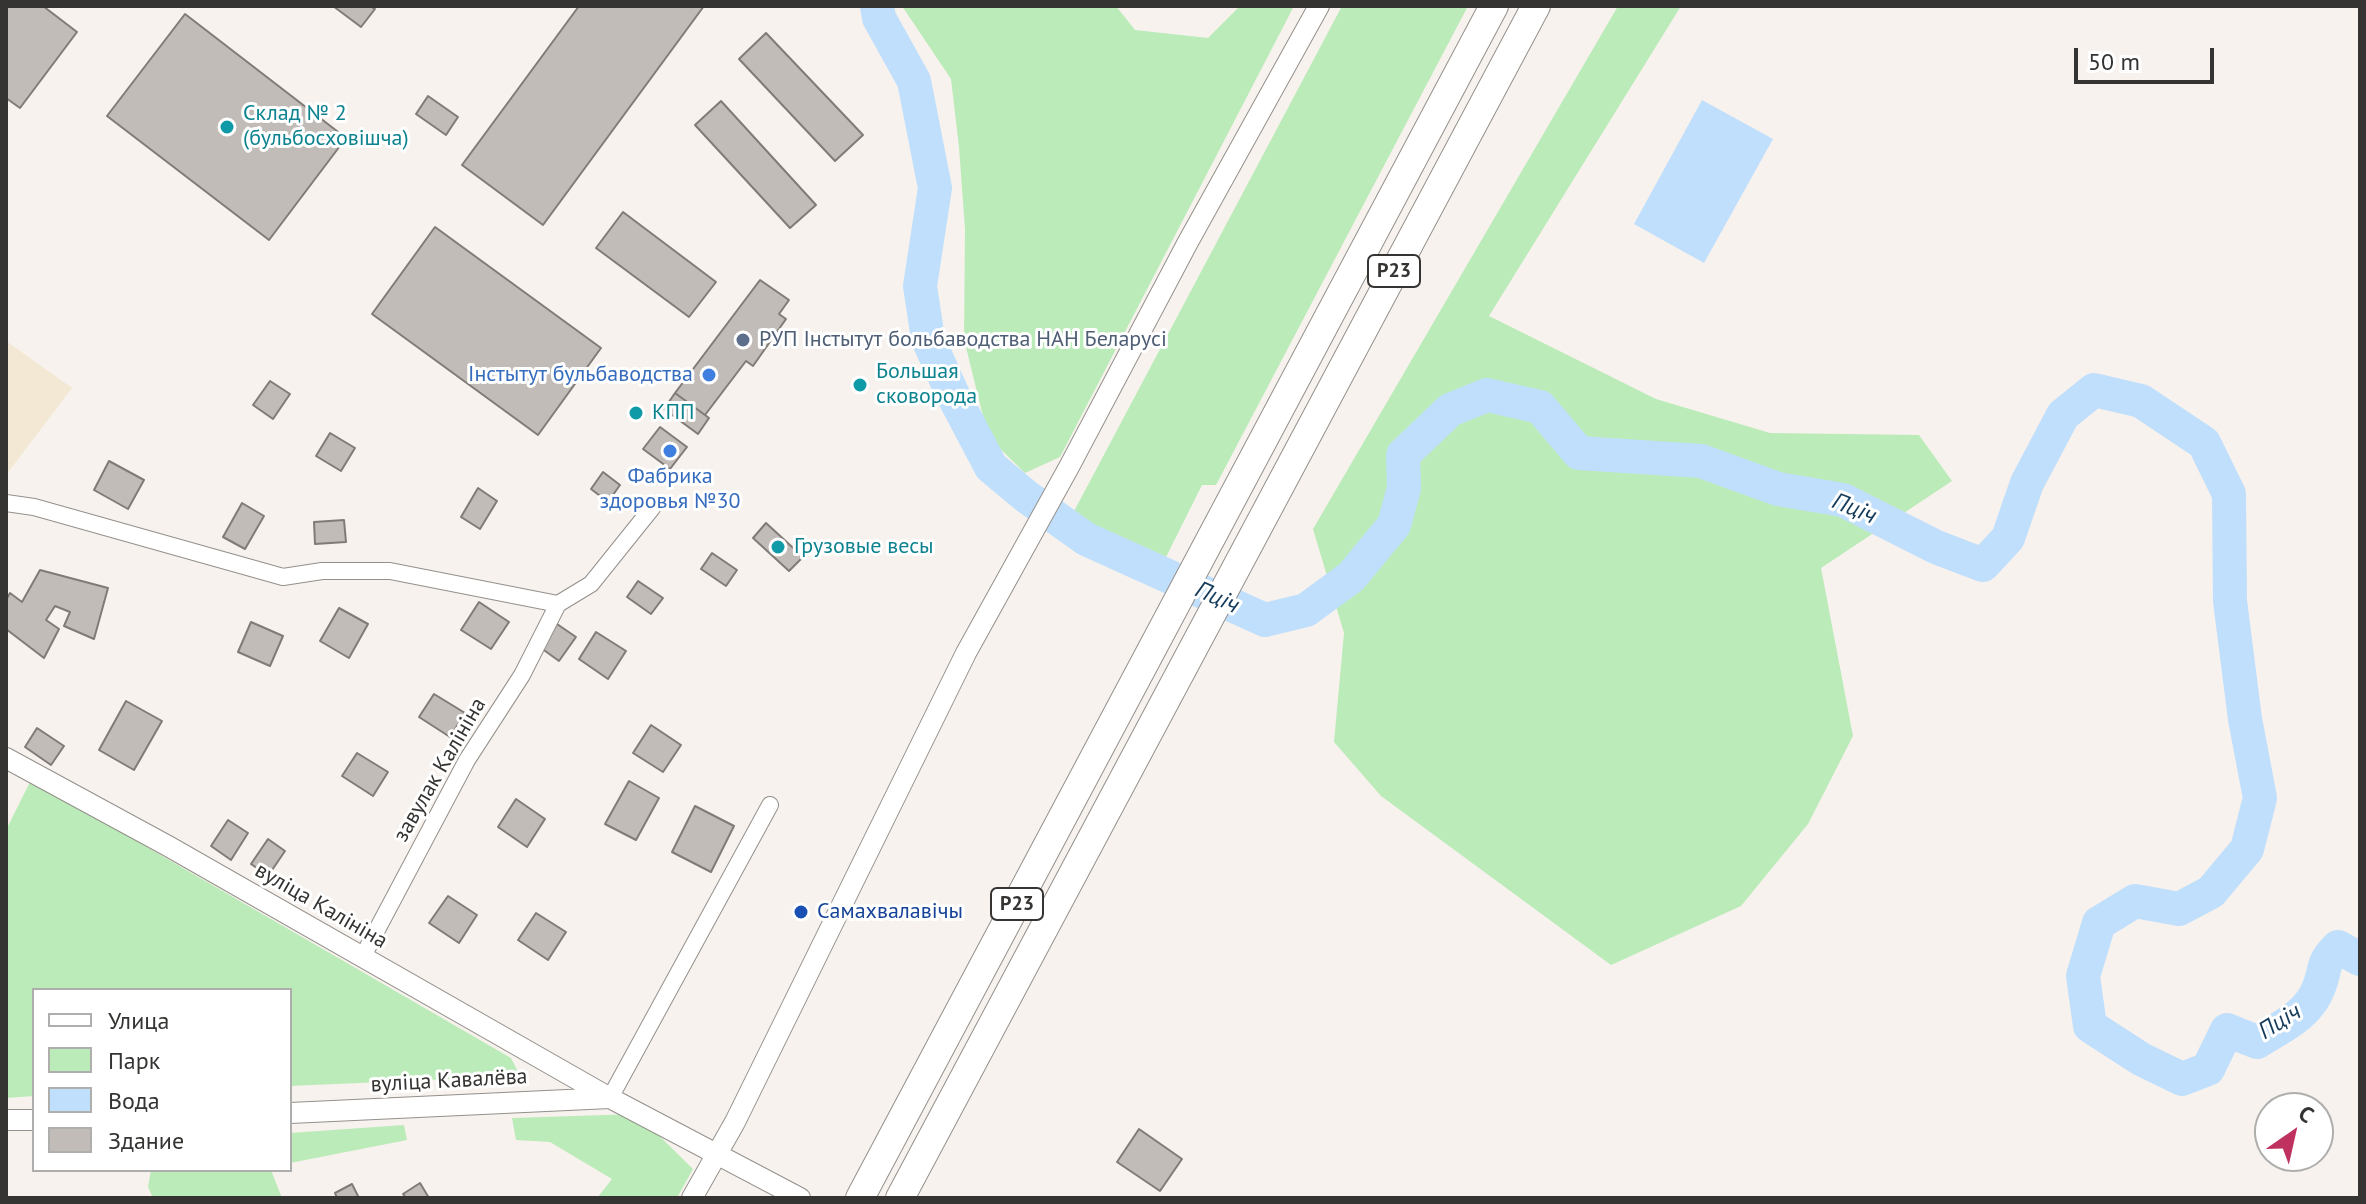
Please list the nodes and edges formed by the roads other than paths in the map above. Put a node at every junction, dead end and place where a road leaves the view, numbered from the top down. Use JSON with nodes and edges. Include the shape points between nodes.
{"nodes":[{"id":1,"x":1319,"y":6,"type":"edge"},
{"id":2,"x":1494,"y":6,"type":"edge"},
{"id":3,"x":1536,"y":6,"type":"edge"},
{"id":4,"x":6,"y":503,"type":"edge"},
{"id":5,"x":652,"y":508,"type":"dead end"},
{"id":6,"x":558,"y":604,"type":"junction"},
{"id":7,"x":6,"y":758,"type":"edge"},
{"id":8,"x":770,"y":805,"type":"dead end"},
{"id":9,"x":362,"y":958,"type":"junction"},
{"id":10,"x":610,"y":1098,"type":"junction"},
{"id":11,"x":292,"y":1113,"type":"edge"},
{"id":12,"x":6,"y":1120,"type":"edge"},
{"id":13,"x":32,"y":1120,"type":"edge"},
{"id":14,"x":718,"y":1153,"type":"junction"},
{"id":15,"x":692,"y":1198,"type":"edge"},
{"id":16,"x":800,"y":1198,"type":"edge"},
{"id":17,"x":860,"y":1198,"type":"edge"},
{"id":18,"x":900,"y":1198,"type":"edge"}],
"edges":[{"from":1,"to":14,"type":"street","via":[[966,653]]},
{"from":2,"to":17,"type":"highway","number":"Р23"},
{"from":3,"to":18,"type":"highway","number":"Р23"},
{"from":4,"to":6,"type":"street","via":[[283,577],[390,571]]},
{"from":5,"to":6,"type":"street","via":[[591,584]]},
{"from":6,"to":9,"type":"street","name":"завулак Калініна","via":[[522,675],[467,760]]},
{"from":7,"to":9,"type":"street","name":"вуліца Калініна"},
{"from":8,"to":10,"type":"street"},
{"from":9,"to":10,"type":"street","name":"вуліца Калініна"},
{"from":10,"to":11,"type":"street","name":"вуліца Кавалёва"},
{"from":10,"to":14,"type":"street","name":"вуліца Калініна"},
{"from":12,"to":13,"type":"street"},
{"from":14,"to":15,"type":"street"},
{"from":14,"to":16,"type":"street","name":"вуліца Калініна"}]}
